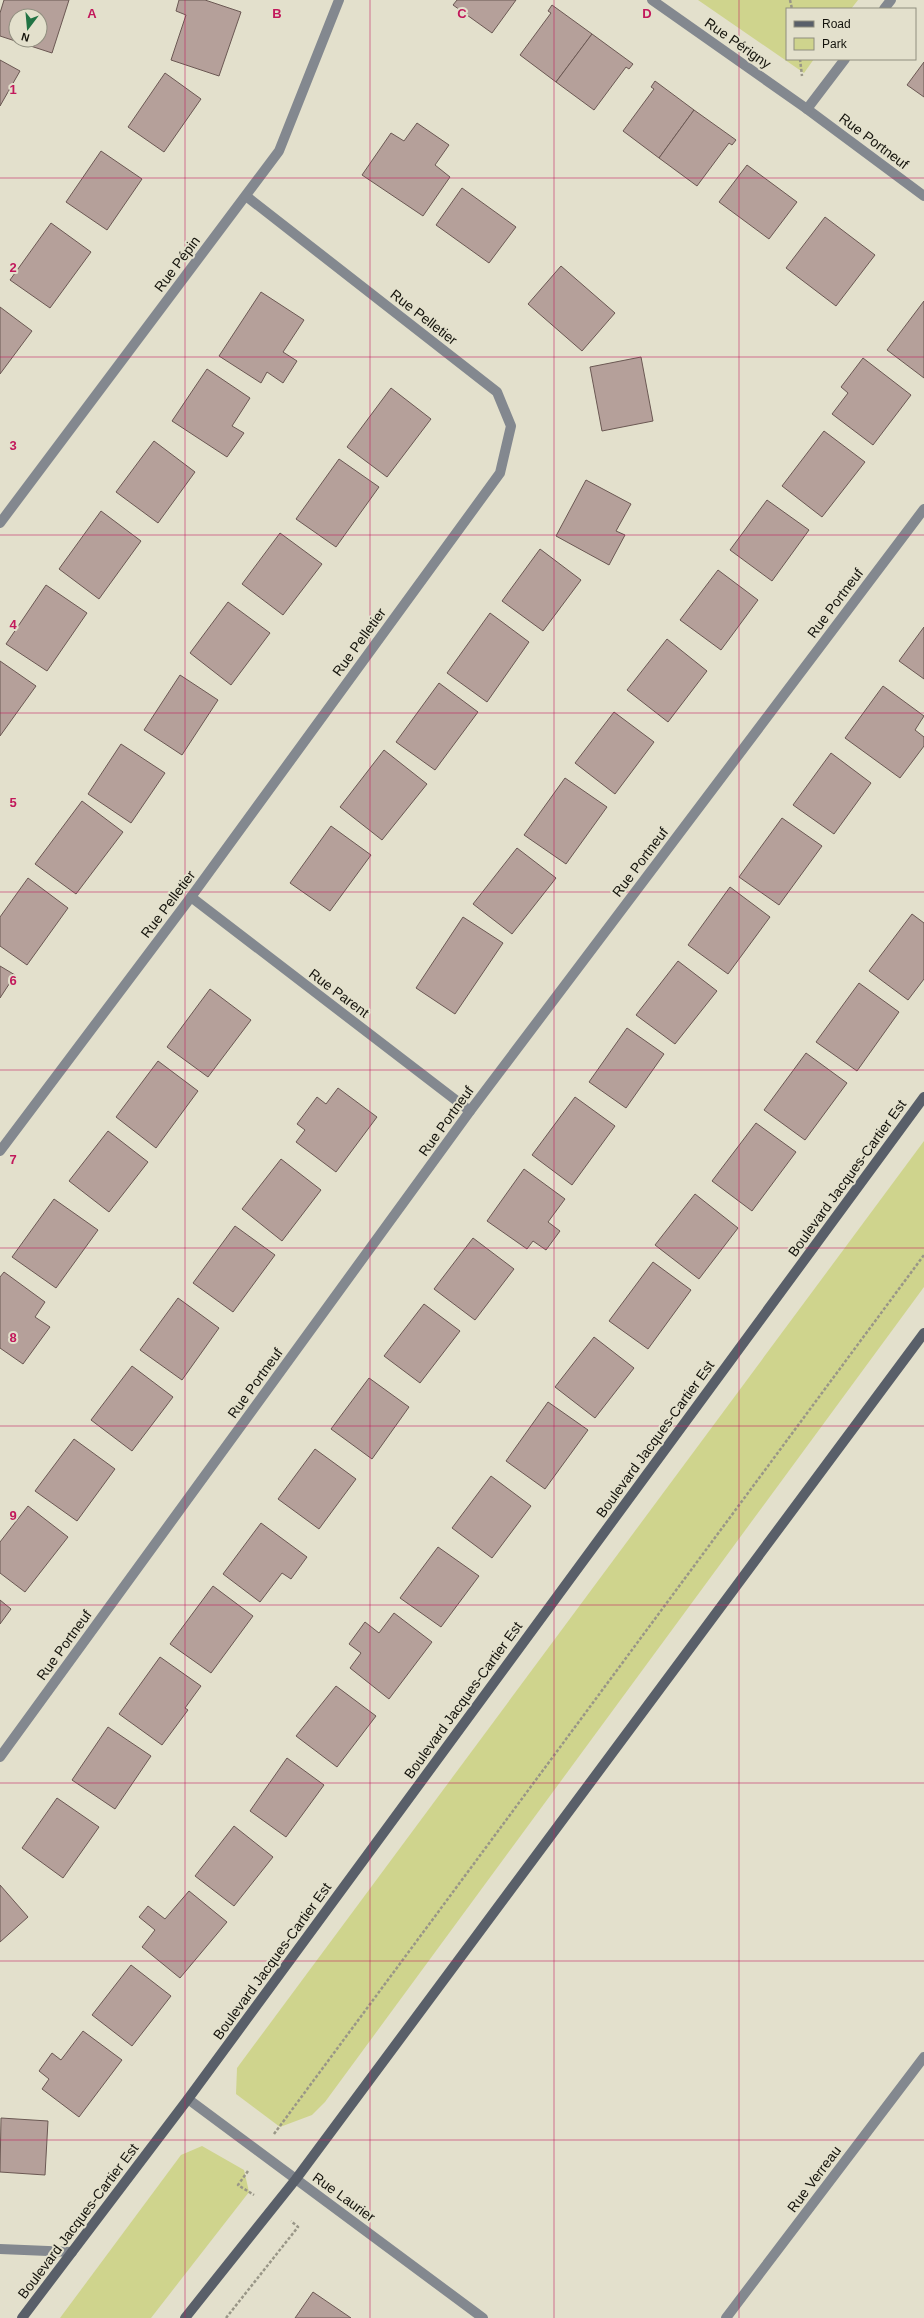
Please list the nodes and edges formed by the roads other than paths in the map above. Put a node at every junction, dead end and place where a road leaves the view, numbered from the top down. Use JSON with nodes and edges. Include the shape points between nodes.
{"nodes":[{"id":1,"x":339,"y":0,"type":"edge"},
{"id":2,"x":652,"y":0,"type":"edge"},
{"id":3,"x":891,"y":0,"type":"edge"},
{"id":4,"x":885,"y":8,"type":"edge"},
{"id":5,"x":844,"y":60,"type":"edge"},
{"id":6,"x":807,"y":109,"type":"junction"},
{"id":7,"x":246,"y":196,"type":"junction"},
{"id":8,"x":924,"y":196,"type":"edge"},
{"id":9,"x":924,"y":509,"type":"edge"},
{"id":10,"x":0,"y":523,"type":"edge"},
{"id":11,"x":191,"y":897,"type":"junction"},
{"id":12,"x":924,"y":1097,"type":"edge"},
{"id":13,"x":470,"y":1111,"type":"junction"},
{"id":14,"x":0,"y":1151,"type":"edge"},
{"id":15,"x":924,"y":1333,"type":"edge"},
{"id":16,"x":0,"y":1757,"type":"edge"},
{"id":17,"x":924,"y":2057,"type":"edge"},
{"id":18,"x":188,"y":2100,"type":"junction"},
{"id":19,"x":296,"y":2179,"type":"junction"},
{"id":20,"x":0,"y":2249,"type":"edge"},
{"id":21,"x":72,"y":2252,"type":"junction"},
{"id":22,"x":22,"y":2318,"type":"edge"},
{"id":23,"x":186,"y":2318,"type":"edge"},
{"id":24,"x":483,"y":2318,"type":"edge"},
{"id":25,"x":726,"y":2318,"type":"edge"}],
"edges":[{"from":1,"to":7,"type":"street","name":"Rue Pépin","via":[[279,151]]},
{"from":2,"to":6,"type":"street","name":"Rue Périgny"},
{"from":3,"to":4,"type":"street"},
{"from":5,"to":6,"type":"street"},
{"from":6,"to":8,"type":"street","name":"Rue Portneuf"},
{"from":7,"to":10,"type":"street","name":"Rue Pépin"},
{"from":7,"to":11,"type":"street","name":"Rue Pelletier","via":[[497,392],[511,426],[500,473]]},
{"from":9,"to":13,"type":"street","name":"Rue Portneuf"},
{"from":11,"to":13,"type":"street","name":"Rue Parent"},
{"from":11,"to":14,"type":"street","name":"Rue Pelletier"},
{"from":12,"to":18,"type":"main road","name":"Boulevard Jacques-Cartier Est"},
{"from":13,"to":16,"type":"street","name":"Rue Portneuf"},
{"from":15,"to":19,"type":"main road"},
{"from":17,"to":25,"type":"street","name":"Rue Verreau"},
{"from":18,"to":19,"type":"street","name":"Rue Laurier"},
{"from":18,"to":21,"type":"main road","name":"Boulevard Jacques-Cartier Est"},
{"from":19,"to":23,"type":"main road"},
{"from":19,"to":24,"type":"street","name":"Rue Laurier"},
{"from":20,"to":21,"type":"street"},
{"from":21,"to":22,"type":"main road","name":"Boulevard Jacques-Cartier Est"}]}
